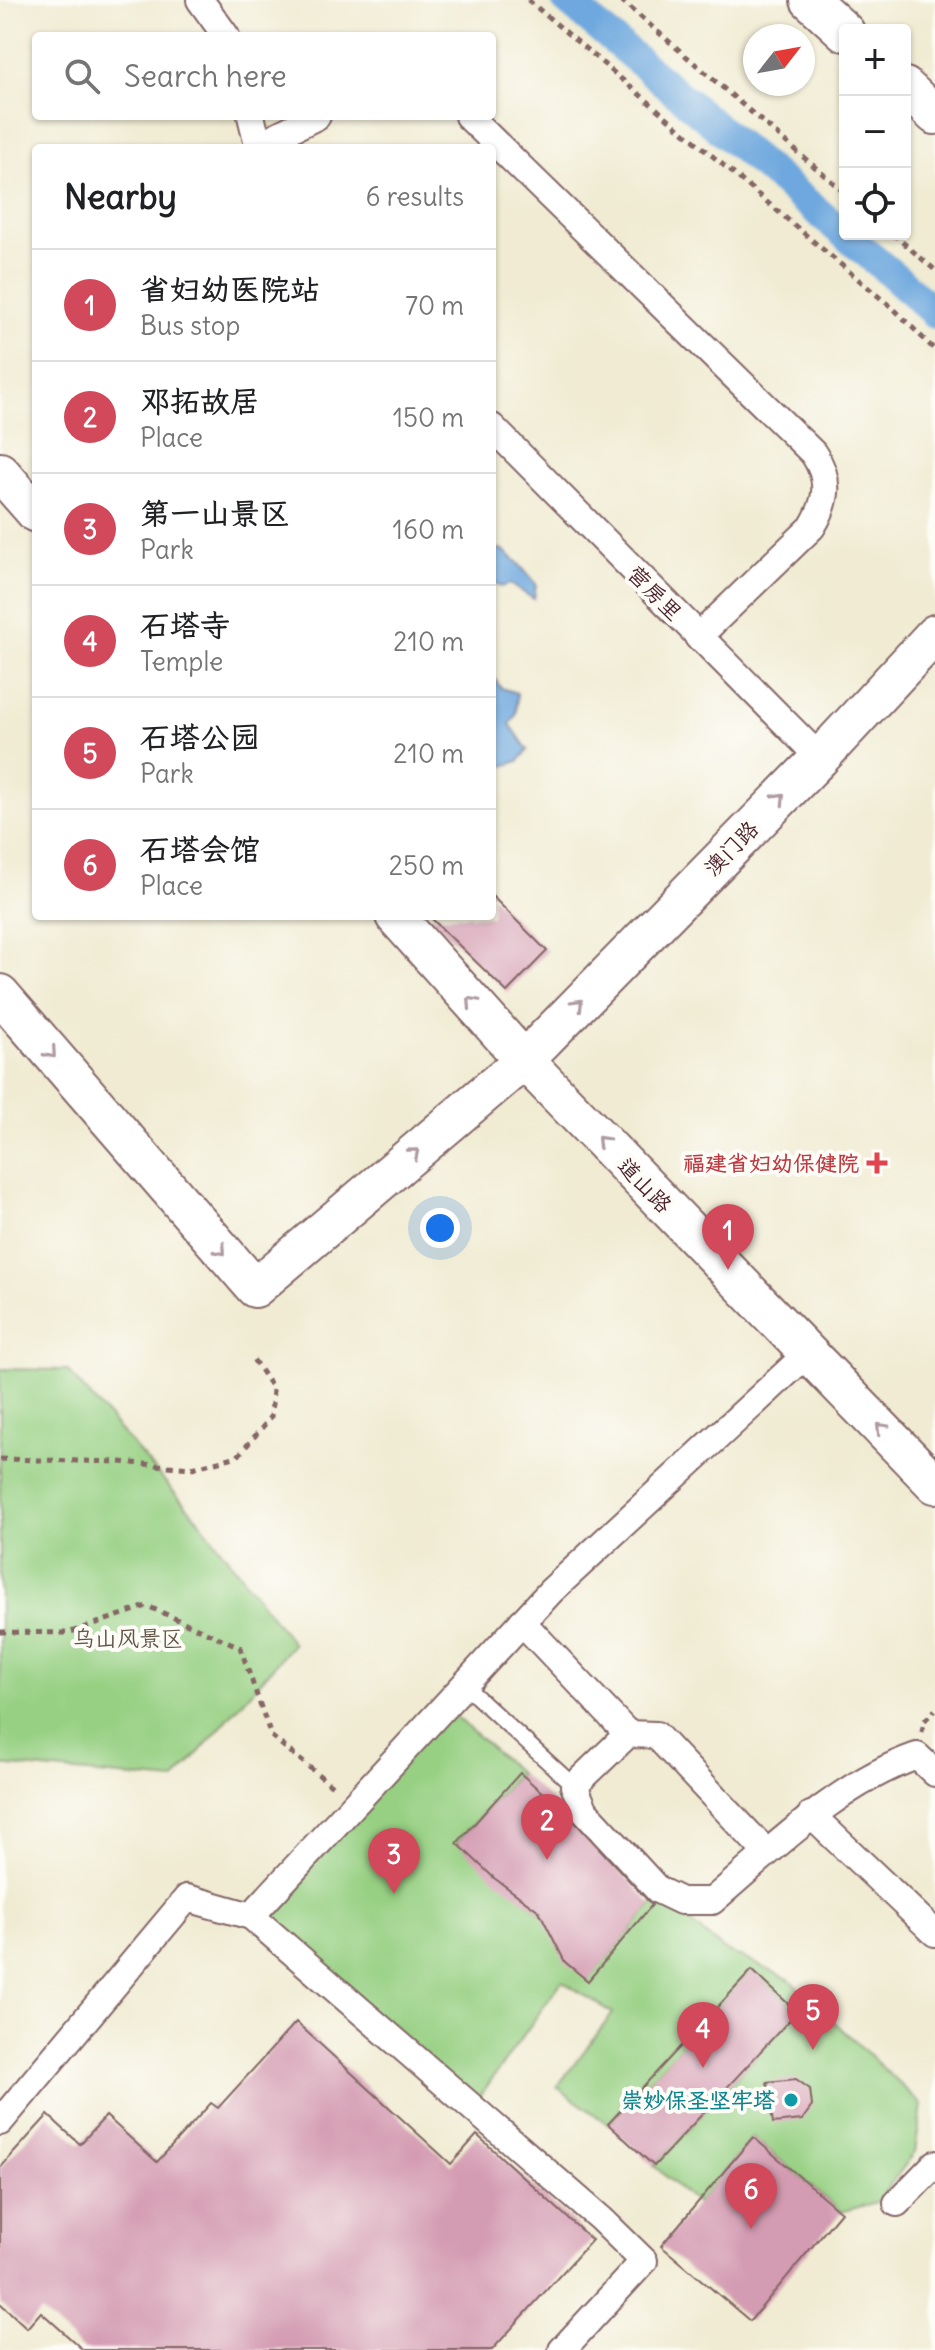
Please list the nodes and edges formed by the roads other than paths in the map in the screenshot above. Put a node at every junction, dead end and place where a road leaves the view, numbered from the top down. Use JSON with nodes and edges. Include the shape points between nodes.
{"nodes":[{"id":1,"x":200,"y":0,"type":"edge"},
{"id":2,"x":810,"y":0,"type":"edge"},
{"id":3,"x":839,"y":27,"type":"edge"},
{"id":4,"x":223,"y":32,"type":"edge"},
{"id":5,"x":911,"y":93,"type":"edge"},
{"id":6,"x":935,"y":115,"type":"edge"},
{"id":7,"x":252,"y":120,"type":"edge"},
{"id":8,"x":309,"y":120,"type":"edge"},
{"id":9,"x":472,"y":120,"type":"edge"},
{"id":10,"x":258,"y":144,"type":"edge"},
{"id":11,"x":263,"y":144,"type":"edge"},
{"id":12,"x":496,"y":431,"type":"edge"},
{"id":13,"x":0,"y":472,"type":"edge"},
{"id":14,"x":32,"y":508,"type":"edge"},
{"id":15,"x":935,"y":634,"type":"edge"},
{"id":16,"x":698,"y":637,"type":"junction"},
{"id":17,"x":820,"y":758,"type":"junction"},
{"id":18,"x":399,"y":920,"type":"edge"},
{"id":19,"x":0,"y":994,"type":"edge"},
{"id":20,"x":524,"y":1060,"type":"junction"},
{"id":21,"x":808,"y":1353,"type":"junction"},
{"id":22,"x":935,"y":1484,"type":"edge"},
{"id":23,"x":522,"y":1622,"type":"junction"},
{"id":24,"x":464,"y":1685,"type":"junction"},
{"id":25,"x":628,"y":1734,"type":"junction"},
{"id":26,"x":935,"y":1773,"type":"edge"},
{"id":27,"x":574,"y":1786,"type":"junction"},
{"id":28,"x":811,"y":1815,"type":"junction"},
{"id":29,"x":767,"y":1853,"type":"junction"},
{"id":30,"x":251,"y":1916,"type":"junction"},
{"id":31,"x":935,"y":1933,"type":"edge"},
{"id":32,"x":0,"y":2122,"type":"edge"},
{"id":33,"x":935,"y":2164,"type":"edge"},
{"id":34,"x":897,"y":2203,"type":"dead end"},
{"id":35,"x":562,"y":2350,"type":"edge"}],
"edges":[{"from":1,"to":4,"type":"street"},
{"from":2,"to":3,"type":"street"},
{"from":5,"to":6,"type":"street"},
{"from":7,"to":10,"type":"street"},
{"from":8,"to":11,"type":"street"},
{"from":9,"to":16,"type":"street","via":[[823,467],[826,496],[812,527]]},
{"from":12,"to":16,"type":"street","name":"营房里"},
{"from":13,"to":14,"type":"street"},
{"from":15,"to":17,"type":"street","name":"澳门路"},
{"from":16,"to":17,"type":"street","name":"营房里"},
{"from":20,"to":17,"type":"street","name":"澳门路","one_way":true},
{"from":20,"to":18,"type":"street","name":"道山路","one_way":true},
{"from":19,"to":20,"type":"street","name":"澳门路","one_way":true,"via":[[255,1288]]},
{"from":21,"to":20,"type":"street","name":"道山路","one_way":true},
{"from":22,"to":21,"type":"street","name":"道山路","one_way":true},
{"from":21,"to":23,"type":"street"},
{"from":23,"to":24,"type":"street"},
{"from":23,"to":25,"type":"street"},
{"from":24,"to":27,"type":"lane"},
{"from":24,"to":30,"type":"street"},
{"from":25,"to":27,"type":"street"},
{"from":25,"to":29,"type":"street","via":[[656,1735]]},
{"from":26,"to":28,"type":"street","via":[[917,1756],[894,1764]]},
{"from":27,"to":29,"type":"street","via":[[585,1811],[658,1890],[681,1901],[712,1901]]},
{"from":28,"to":29,"type":"street"},
{"from":28,"to":31,"type":"street"},
{"from":30,"to":32,"type":"street","via":[[187,1898]]},
{"from":30,"to":35,"type":"street","via":[[644,2261]]},
{"from":33,"to":34,"type":"street"}]}
